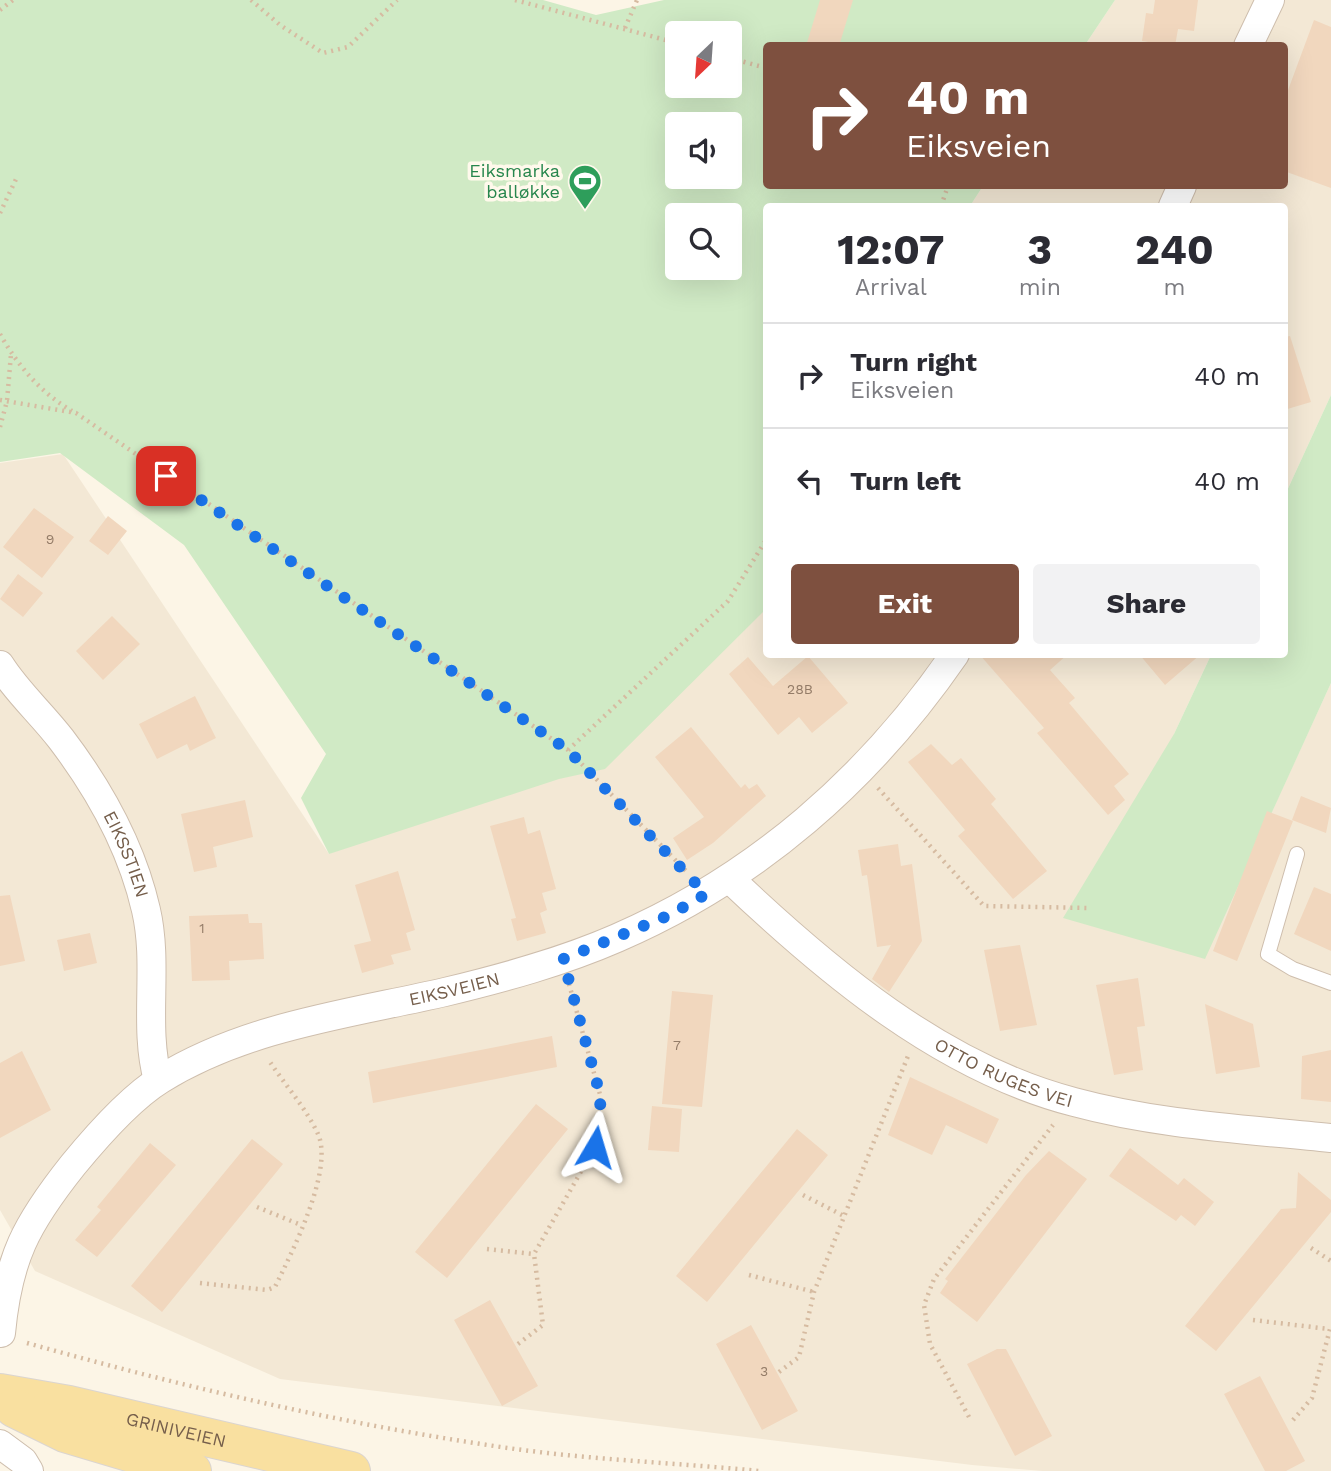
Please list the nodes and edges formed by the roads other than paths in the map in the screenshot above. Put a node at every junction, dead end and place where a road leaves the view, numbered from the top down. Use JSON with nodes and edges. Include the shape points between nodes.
{"nodes":[{"id":1,"x":1270,"y":0,"type":"edge"},
{"id":2,"x":1250,"y":42,"type":"edge"},
{"id":3,"x":952,"y":658,"type":"edge"},
{"id":4,"x":0,"y":664,"type":"edge"},
{"id":5,"x":1297,"y":854,"type":"dead end"},
{"id":6,"x":730,"y":879,"type":"junction"},
{"id":7,"x":1331,"y":982,"type":"edge"},
{"id":8,"x":158,"y":1080,"type":"junction"},
{"id":9,"x":1331,"y":1138,"type":"edge"},
{"id":10,"x":1,"y":1333,"type":"edge"},
{"id":11,"x":0,"y":1393,"type":"edge"},
{"id":12,"x":0,"y":1401,"type":"edge"},
{"id":13,"x":0,"y":1444,"type":"edge"},
{"id":14,"x":29,"y":1471,"type":"edge"},
{"id":15,"x":192,"y":1471,"type":"edge"},
{"id":16,"x":351,"y":1471,"type":"edge"}],
"edges":[{"from":1,"to":2,"type":"street"},
{"from":3,"to":6,"type":"street","name":"EIKSVEIEN","via":[[908,719],[862,770],[782,841]]},
{"from":4,"to":8,"type":"street","name":"EIKSSTIEN","via":[[13,686],[60,739],[124,844],[146,911],[153,971],[153,1061]]},
{"from":5,"to":7,"type":"lane","via":[[1268,954],[1293,969]]},
{"from":6,"to":8,"type":"street","name":"EIKSVEIEN","via":[[670,915],[563,959],[446,992],[316,1018],[203,1056]]},
{"from":6,"to":9,"type":"street","name":"OTTO RUGES VEI","via":[[794,939],[919,1030],[973,1062],[1071,1102],[1176,1124]]},
{"from":8,"to":10,"type":"street","name":"EIKSVEIEN","via":[[94,1139],[32,1223],[8,1278]]},
{"from":11,"to":16,"type":"main road","name":"GRINIVEIEN"},
{"from":12,"to":15,"type":"main road","name":"GRINIVEIEN","via":[[65,1433]]},
{"from":13,"to":14,"type":"street"}]}
